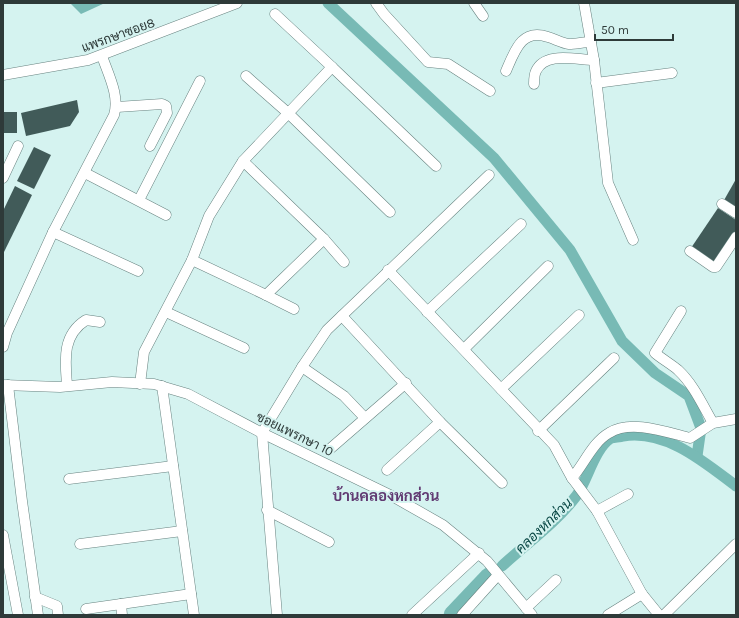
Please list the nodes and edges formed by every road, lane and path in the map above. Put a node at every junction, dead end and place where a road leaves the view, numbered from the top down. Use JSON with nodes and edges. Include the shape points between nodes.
{"nodes":[{"id":1,"x":237,"y":3,"type":"edge"},
{"id":2,"x":376,"y":3,"type":"edge"},
{"id":3,"x":474,"y":3,"type":"edge"},
{"id":4,"x":584,"y":3,"type":"edge"},
{"id":5,"x":274,"y":14,"type":"dead end"},
{"id":6,"x":483,"y":16,"type":"dead end"},
{"id":7,"x":590,"y":42,"type":"junction"},
{"id":8,"x":102,"y":56,"type":"junction"},
{"id":9,"x":594,"y":60,"type":"junction"},
{"id":10,"x":332,"y":67,"type":"junction"},
{"id":11,"x":506,"y":71,"type":"dead end"},
{"id":12,"x":672,"y":73,"type":"dead end"},
{"id":13,"x":3,"y":75,"type":"edge"},
{"id":14,"x":246,"y":76,"type":"dead end"},
{"id":15,"x":200,"y":81,"type":"dead end"},
{"id":16,"x":596,"y":83,"type":"junction"},
{"id":17,"x":534,"y":84,"type":"dead end"},
{"id":18,"x":490,"y":91,"type":"dead end"},
{"id":19,"x":117,"y":107,"type":"junction"},
{"id":20,"x":288,"y":113,"type":"junction"},
{"id":21,"x":18,"y":146,"type":"dead end"},
{"id":22,"x":150,"y":146,"type":"dead end"},
{"id":23,"x":243,"y":161,"type":"junction"},
{"id":24,"x":436,"y":166,"type":"dead end"},
{"id":25,"x":85,"y":173,"type":"junction"},
{"id":26,"x":489,"y":175,"type":"dead end"},
{"id":27,"x":3,"y":178,"type":"edge"},
{"id":28,"x":139,"y":200,"type":"junction"},
{"id":29,"x":722,"y":204,"type":"dead end"},
{"id":30,"x":390,"y":212,"type":"dead end"},
{"id":31,"x":736,"y":213,"type":"edge"},
{"id":32,"x":166,"y":215,"type":"dead end"},
{"id":33,"x":521,"y":224,"type":"dead end"},
{"id":34,"x":53,"y":232,"type":"junction"},
{"id":35,"x":736,"y":237,"type":"edge"},
{"id":36,"x":324,"y":240,"type":"junction"},
{"id":37,"x":633,"y":240,"type":"dead end"},
{"id":38,"x":690,"y":250,"type":"dead end"},
{"id":39,"x":192,"y":260,"type":"junction"},
{"id":40,"x":344,"y":262,"type":"dead end"},
{"id":41,"x":548,"y":266,"type":"dead end"},
{"id":42,"x":388,"y":270,"type":"junction"},
{"id":43,"x":138,"y":271,"type":"dead end"},
{"id":44,"x":266,"y":295,"type":"junction"},
{"id":45,"x":294,"y":309,"type":"dead end"},
{"id":46,"x":681,"y":311,"type":"dead end"},
{"id":47,"x":166,"y":312,"type":"junction"},
{"id":48,"x":427,"y":312,"type":"junction"},
{"id":49,"x":579,"y":315,"type":"dead end"},
{"id":50,"x":342,"y":316,"type":"junction"},
{"id":51,"x":100,"y":322,"type":"dead end"},
{"id":52,"x":3,"y":347,"type":"edge"},
{"id":53,"x":244,"y":348,"type":"dead end"},
{"id":54,"x":464,"y":349,"type":"junction"},
{"id":55,"x":614,"y":358,"type":"dead end"},
{"id":56,"x":302,"y":367,"type":"junction"},
{"id":57,"x":406,"y":383,"type":"junction"},
{"id":58,"x":140,"y":384,"type":"junction"},
{"id":59,"x":6,"y":385,"type":"edge"},
{"id":60,"x":67,"y":385,"type":"junction"},
{"id":61,"x":162,"y":386,"type":"junction"},
{"id":62,"x":501,"y":389,"type":"junction"},
{"id":63,"x":365,"y":418,"type":"junction"},
{"id":64,"x":736,"y":419,"type":"edge"},
{"id":65,"x":440,"y":422,"type":"junction"},
{"id":66,"x":709,"y":425,"type":"junction"},
{"id":67,"x":538,"y":431,"type":"junction"},
{"id":68,"x":262,"y":433,"type":"junction"},
{"id":69,"x":332,"y":448,"type":"dead end"},
{"id":70,"x":173,"y":466,"type":"junction"},
{"id":71,"x":387,"y":470,"type":"dead end"},
{"id":72,"x":68,"y":479,"type":"dead end"},
{"id":73,"x":574,"y":480,"type":"junction"},
{"id":74,"x":502,"y":484,"type":"dead end"},
{"id":75,"x":628,"y":494,"type":"dead end"},
{"id":76,"x":594,"y":507,"type":"junction"},
{"id":77,"x":267,"y":510,"type":"junction"},
{"id":78,"x":182,"y":531,"type":"junction"},
{"id":79,"x":3,"y":535,"type":"edge"},
{"id":80,"x":329,"y":542,"type":"dead end"},
{"id":81,"x":80,"y":544,"type":"dead end"},
{"id":82,"x":736,"y":544,"type":"edge"},
{"id":83,"x":479,"y":553,"type":"junction"},
{"id":84,"x":498,"y":574,"type":"junction"},
{"id":85,"x":556,"y":580,"type":"dead end"},
{"id":86,"x":191,"y":594,"type":"junction"},
{"id":87,"x":642,"y":594,"type":"junction"},
{"id":88,"x":35,"y":597,"type":"junction"},
{"id":89,"x":121,"y":604,"type":"junction"},
{"id":90,"x":86,"y":609,"type":"dead end"},
{"id":91,"x":529,"y":612,"type":"edge"},
{"id":92,"x":18,"y":615,"type":"edge"},
{"id":93,"x":38,"y":615,"type":"edge"},
{"id":94,"x":58,"y":615,"type":"edge"},
{"id":95,"x":122,"y":615,"type":"edge"},
{"id":96,"x":194,"y":615,"type":"edge"},
{"id":97,"x":277,"y":615,"type":"edge"},
{"id":98,"x":412,"y":615,"type":"edge"},
{"id":99,"x":462,"y":615,"type":"edge"},
{"id":100,"x":608,"y":615,"type":"edge"},
{"id":101,"x":660,"y":615,"type":"edge"},
{"id":102,"x":664,"y":615,"type":"edge"}],
"edges":[{"from":1,"to":8,"type":"street","name":"แพรกษาซอย8"},
{"from":2,"to":18,"type":"street","via":[[428,62],[448,64]]},
{"from":3,"to":6,"type":"street"},
{"from":4,"to":7,"type":"street"},
{"from":5,"to":10,"type":"street"},
{"from":7,"to":9,"type":"street"},
{"from":7,"to":11,"type":"street","via":[[568,44],[531,34],[523,40]]},
{"from":8,"to":13,"type":"street","name":"แพรกษาซอย8"},
{"from":8,"to":19,"type":"street"},
{"from":9,"to":16,"type":"street"},
{"from":9,"to":17,"type":"street","via":[[552,58],[545,61],[536,72]]},
{"from":10,"to":20,"type":"street"},
{"from":10,"to":24,"type":"street"},
{"from":12,"to":16,"type":"street"},
{"from":14,"to":20,"type":"street"},
{"from":15,"to":28,"type":"street"},
{"from":16,"to":37,"type":"street","via":[[608,183]]},
{"from":19,"to":22,"type":"street","via":[[162,104],[166,106],[167,113]]},
{"from":19,"to":25,"type":"street"},
{"from":20,"to":23,"type":"street"},
{"from":20,"to":30,"type":"street"},
{"from":21,"to":27,"type":"street"},
{"from":23,"to":36,"type":"street"},
{"from":23,"to":39,"type":"street","via":[[210,216]]},
{"from":25,"to":28,"type":"street"},
{"from":25,"to":34,"type":"street"},
{"from":26,"to":42,"type":"street"},
{"from":28,"to":32,"type":"street"},
{"from":29,"to":31,"type":"street"},
{"from":33,"to":48,"type":"street"},
{"from":34,"to":43,"type":"street"},
{"from":34,"to":52,"type":"street"},
{"from":35,"to":38,"type":"street","via":[[716,267]]},
{"from":36,"to":40,"type":"street"},
{"from":36,"to":44,"type":"street"},
{"from":39,"to":44,"type":"street"},
{"from":39,"to":47,"type":"street"},
{"from":41,"to":54,"type":"street"},
{"from":42,"to":48,"type":"street"},
{"from":42,"to":50,"type":"street"},
{"from":44,"to":45,"type":"street"},
{"from":46,"to":66,"type":"street","via":[[655,353],[678,370],[698,393]]},
{"from":47,"to":53,"type":"street"},
{"from":47,"to":58,"type":"street","via":[[144,352]]},
{"from":48,"to":54,"type":"street"},
{"from":49,"to":62,"type":"street"},
{"from":50,"to":56,"type":"street","via":[[327,330]]},
{"from":50,"to":57,"type":"street"},
{"from":51,"to":60,"type":"street","via":[[86,320],[70,335],[65,361]]},
{"from":54,"to":62,"type":"street"},
{"from":55,"to":67,"type":"street"},
{"from":56,"to":63,"type":"street","via":[[344,396]]},
{"from":56,"to":68,"type":"street"},
{"from":57,"to":63,"type":"street"},
{"from":57,"to":65,"type":"street"},
{"from":58,"to":60,"type":"street","name":"ซอยแพรกษา 10","via":[[112,382]]},
{"from":58,"to":61,"type":"street","name":"ซอยแพรกษา 10"},
{"from":59,"to":60,"type":"street","name":"ซอยแพรกษา 10"},
{"from":59,"to":88,"type":"street"},
{"from":61,"to":68,"type":"street","name":"ซอยแพรกษา 10","via":[[188,394]]},
{"from":61,"to":70,"type":"street"},
{"from":62,"to":67,"type":"street"},
{"from":63,"to":69,"type":"street"},
{"from":64,"to":66,"type":"street"},
{"from":65,"to":71,"type":"street"},
{"from":65,"to":74,"type":"street"},
{"from":66,"to":73,"type":"street","via":[[690,438],[647,427],[622,428],[608,433],[595,446]]},
{"from":67,"to":73,"type":"street","via":[[556,448]]},
{"from":68,"to":77,"type":"street"},
{"from":68,"to":83,"type":"street","name":"ซอยแพรกษา 10","via":[[392,496],[443,525]]},
{"from":70,"to":72,"type":"street"},
{"from":70,"to":78,"type":"street"},
{"from":73,"to":76,"type":"street"},
{"from":75,"to":76,"type":"street"},
{"from":76,"to":87,"type":"street"},
{"from":77,"to":80,"type":"street"},
{"from":77,"to":97,"type":"street"},
{"from":78,"to":81,"type":"street"},
{"from":78,"to":86,"type":"street"},
{"from":79,"to":92,"type":"street"},
{"from":82,"to":102,"type":"street"},
{"from":83,"to":84,"type":"street","name":"ซอยแพรกษา 10"},
{"from":83,"to":98,"type":"street"},
{"from":84,"to":91,"type":"street","name":"ซอยแพรกษา 10"},
{"from":84,"to":99,"type":"street"},
{"from":85,"to":91,"type":"street"},
{"from":86,"to":89,"type":"street"},
{"from":86,"to":96,"type":"street"},
{"from":87,"to":100,"type":"street"},
{"from":87,"to":101,"type":"street"},
{"from":88,"to":93,"type":"street"},
{"from":88,"to":94,"type":"street","via":[[57,606]]},
{"from":89,"to":90,"type":"street"},
{"from":89,"to":95,"type":"street"}]}
